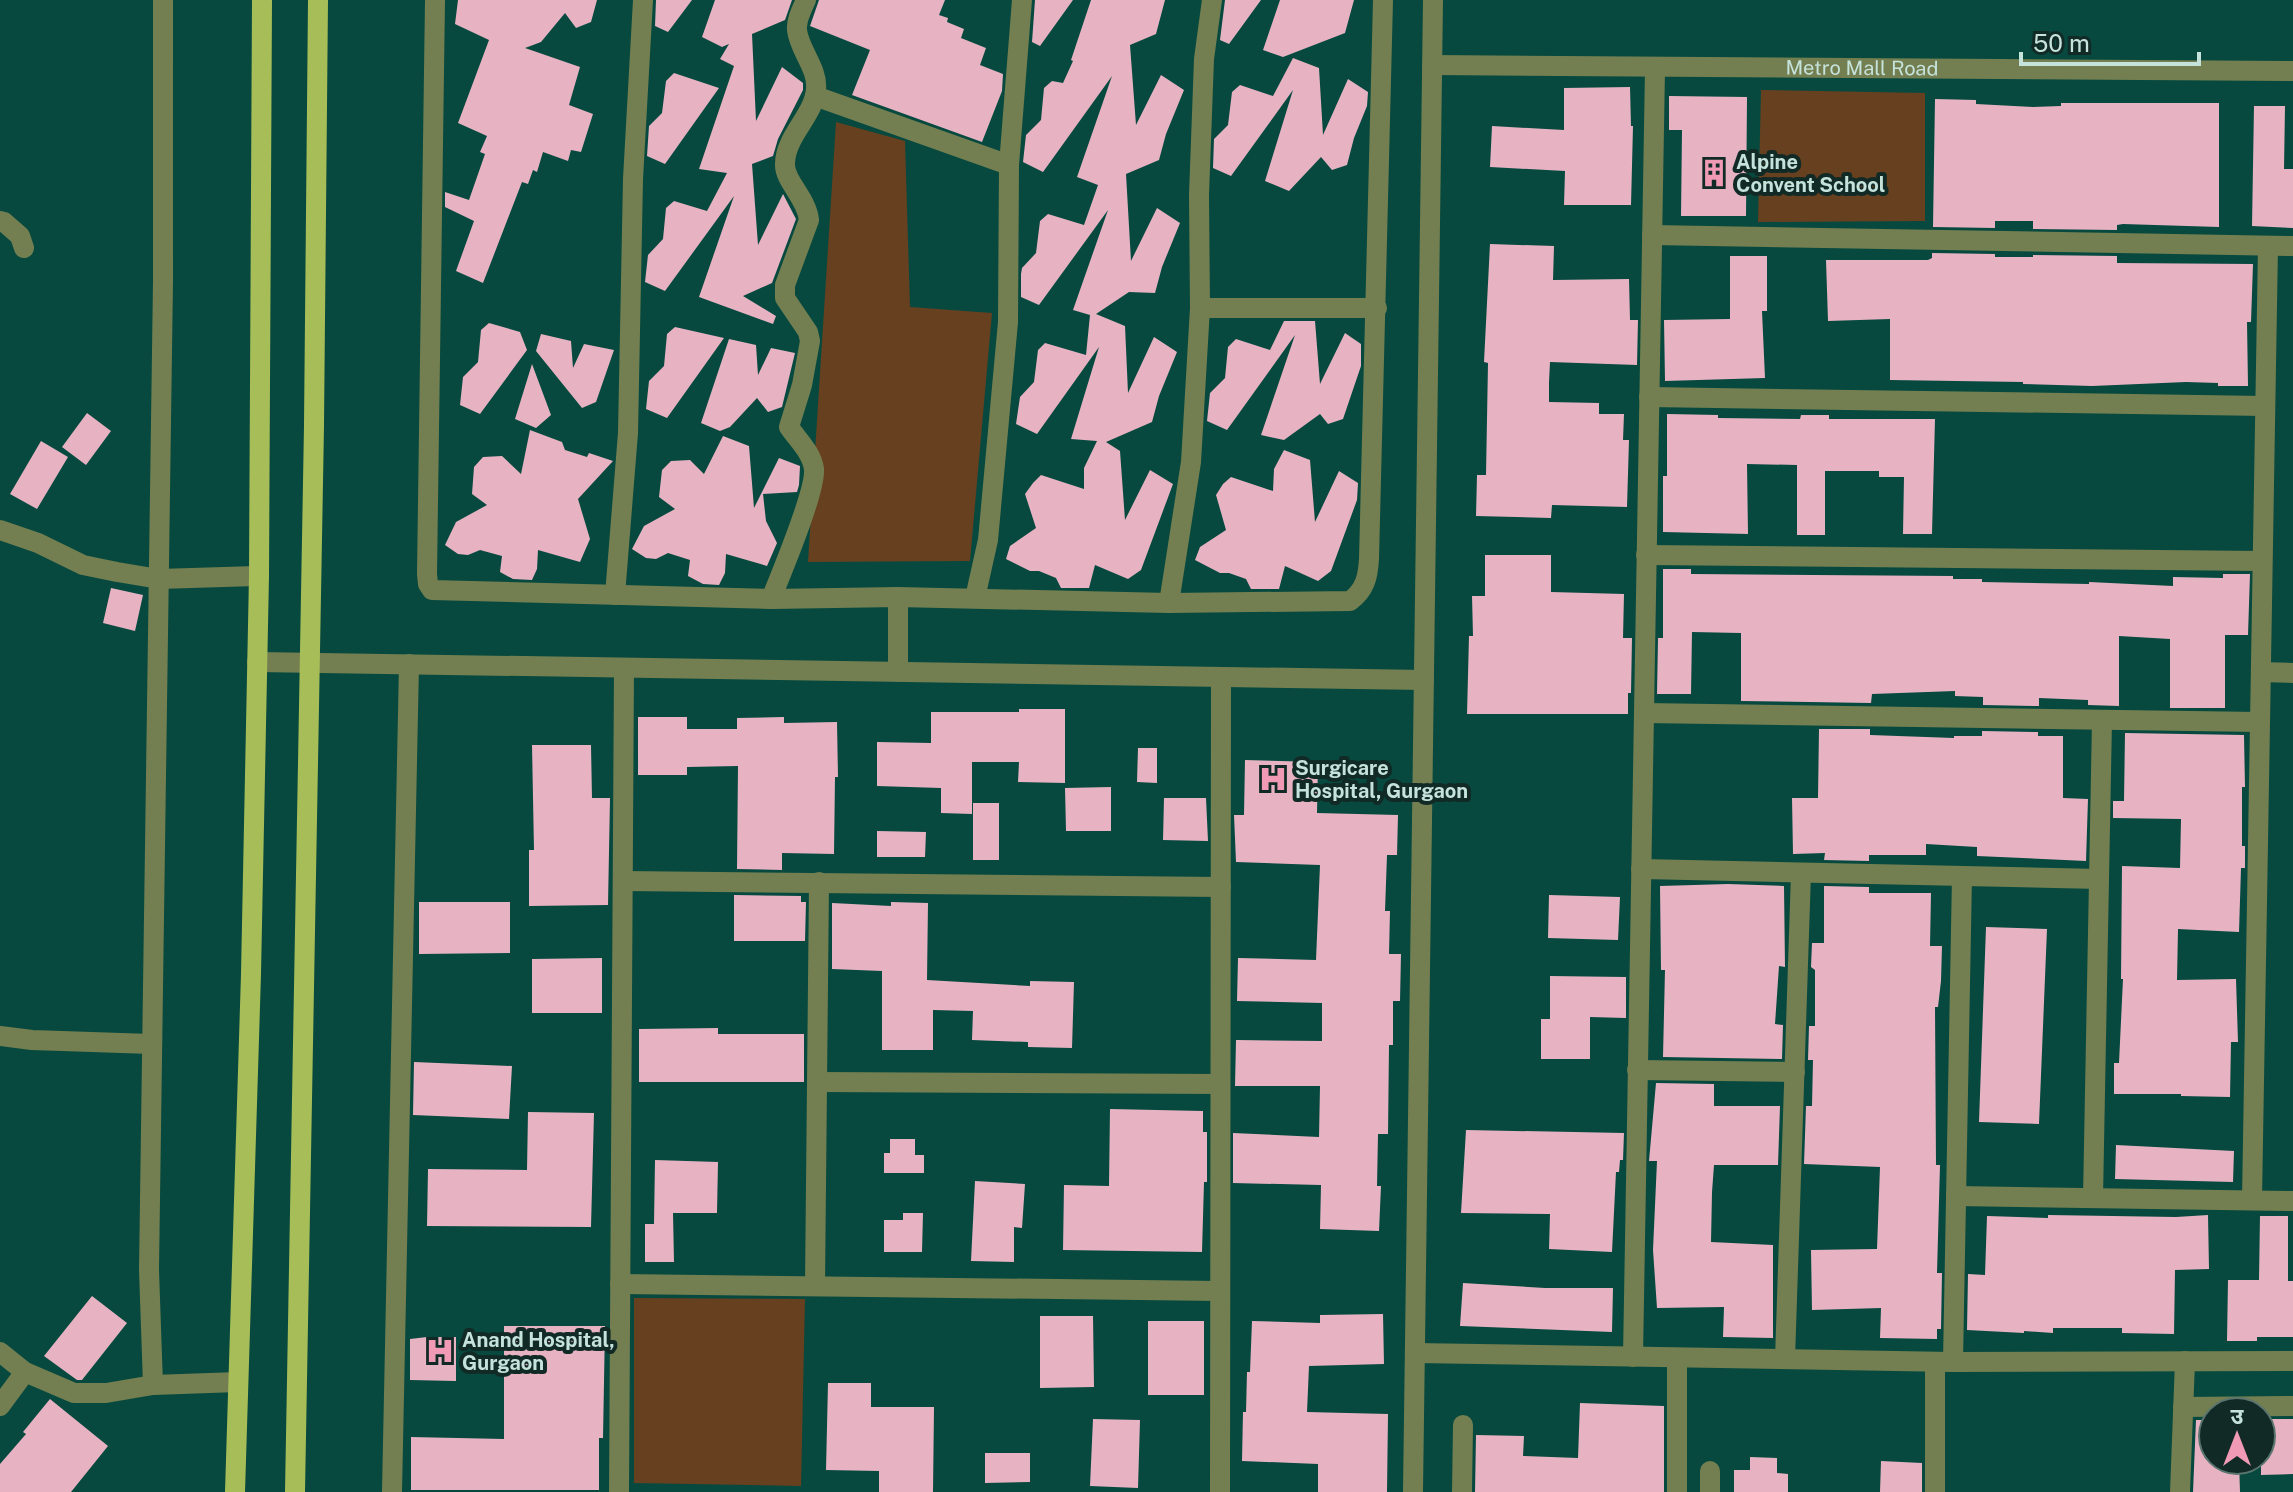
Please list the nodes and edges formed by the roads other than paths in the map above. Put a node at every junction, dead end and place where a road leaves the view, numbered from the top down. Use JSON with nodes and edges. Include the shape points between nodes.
{"nodes":[{"id":1,"x":163,"y":0,"type":"edge"},
{"id":2,"x":262,"y":0,"type":"edge"},
{"id":3,"x":318,"y":0,"type":"edge"},
{"id":4,"x":435,"y":0,"type":"edge"},
{"id":5,"x":643,"y":0,"type":"edge"},
{"id":6,"x":806,"y":0,"type":"edge"},
{"id":7,"x":1022,"y":0,"type":"edge"},
{"id":8,"x":1212,"y":0,"type":"edge"},
{"id":9,"x":1383,"y":0,"type":"edge"},
{"id":10,"x":1433,"y":0,"type":"edge"},
{"id":11,"x":1432,"y":65,"type":"junction"},
{"id":12,"x":1655,"y":69,"type":"junction"},
{"id":13,"x":2293,"y":71,"type":"edge"},
{"id":14,"x":815,"y":96,"type":"junction"},
{"id":15,"x":1009,"y":165,"type":"junction"},
{"id":16,"x":0,"y":221,"type":"edge"},
{"id":17,"x":1652,"y":235,"type":"junction"},
{"id":18,"x":2268,"y":246,"type":"junction"},
{"id":19,"x":2293,"y":246,"type":"edge"},
{"id":20,"x":24,"y":248,"type":"dead end"},
{"id":21,"x":1200,"y":308,"type":"junction"},
{"id":22,"x":1377,"y":308,"type":"junction"},
{"id":23,"x":1649,"y":397,"type":"junction"},
{"id":24,"x":2265,"y":406,"type":"junction"},
{"id":25,"x":0,"y":530,"type":"edge"},
{"id":26,"x":1646,"y":555,"type":"junction"},
{"id":27,"x":2262,"y":561,"type":"junction"},
{"id":28,"x":259,"y":576,"type":"junction"},
{"id":29,"x":159,"y":579,"type":"junction"},
{"id":30,"x":615,"y":595,"type":"junction"},
{"id":31,"x":898,"y":597,"type":"junction"},
{"id":32,"x":975,"y":598,"type":"junction"},
{"id":33,"x":771,"y":599,"type":"junction"},
{"id":34,"x":1169,"y":603,"type":"junction"},
{"id":35,"x":257,"y":662,"type":"junction"},
{"id":36,"x":310,"y":663,"type":"junction"},
{"id":37,"x":409,"y":664,"type":"junction"},
{"id":38,"x":624,"y":668,"type":"junction"},
{"id":39,"x":898,"y":672,"type":"junction"},
{"id":40,"x":2261,"y":672,"type":"junction"},
{"id":41,"x":2293,"y":673,"type":"edge"},
{"id":42,"x":1221,"y":677,"type":"junction"},
{"id":43,"x":1424,"y":680,"type":"junction"},
{"id":44,"x":1644,"y":713,"type":"junction"},
{"id":45,"x":2102,"y":720,"type":"junction"},
{"id":46,"x":2260,"y":722,"type":"junction"},
{"id":47,"x":1641,"y":869,"type":"junction"},
{"id":48,"x":1801,"y":873,"type":"junction"},
{"id":49,"x":1962,"y":876,"type":"junction"},
{"id":50,"x":2099,"y":879,"type":"junction"},
{"id":51,"x":623,"y":881,"type":"junction"},
{"id":52,"x":819,"y":882,"type":"junction"},
{"id":53,"x":1221,"y":887,"type":"junction"},
{"id":54,"x":0,"y":1036,"type":"edge"},
{"id":55,"x":151,"y":1044,"type":"junction"},
{"id":56,"x":1637,"y":1070,"type":"junction"},
{"id":57,"x":1795,"y":1072,"type":"junction"},
{"id":58,"x":818,"y":1082,"type":"junction"},
{"id":59,"x":1220,"y":1084,"type":"junction"},
{"id":60,"x":1956,"y":1196,"type":"junction"},
{"id":61,"x":2093,"y":1198,"type":"junction"},
{"id":62,"x":2252,"y":1200,"type":"junction"},
{"id":63,"x":2293,"y":1201,"type":"edge"},
{"id":64,"x":620,"y":1284,"type":"junction"},
{"id":65,"x":815,"y":1286,"type":"junction"},
{"id":66,"x":1220,"y":1291,"type":"junction"},
{"id":67,"x":0,"y":1352,"type":"edge"},
{"id":68,"x":1415,"y":1353,"type":"junction"},
{"id":69,"x":1633,"y":1357,"type":"junction"},
{"id":70,"x":1677,"y":1358,"type":"junction"},
{"id":71,"x":1785,"y":1359,"type":"junction"},
{"id":72,"x":2185,"y":1361,"type":"junction"},
{"id":73,"x":2293,"y":1361,"type":"edge"},
{"id":74,"x":1944,"y":1362,"type":"junction"},
{"id":75,"x":25,"y":1372,"type":"junction"},
{"id":76,"x":238,"y":1382,"type":"junction"},
{"id":77,"x":153,"y":1385,"type":"junction"},
{"id":78,"x":0,"y":1406,"type":"edge"},
{"id":79,"x":2293,"y":1406,"type":"edge"},
{"id":80,"x":2183,"y":1407,"type":"junction"},
{"id":81,"x":1463,"y":1425,"type":"dead end"},
{"id":82,"x":235,"y":1492,"type":"edge"},
{"id":83,"x":295,"y":1492,"type":"edge"},
{"id":84,"x":392,"y":1492,"type":"edge"},
{"id":85,"x":619,"y":1492,"type":"edge"},
{"id":86,"x":1220,"y":1492,"type":"edge"},
{"id":87,"x":1413,"y":1492,"type":"edge"},
{"id":88,"x":1462,"y":1492,"type":"edge"},
{"id":89,"x":1677,"y":1492,"type":"edge"},
{"id":90,"x":1935,"y":1492,"type":"edge"},
{"id":91,"x":2180,"y":1492,"type":"edge"}],
"edges":[{"from":1,"to":29,"type":"street"},
{"from":2,"to":28,"type":"main road"},
{"from":3,"to":36,"type":"main road"},
{"from":4,"to":30,"type":"street","via":[[427,581],[432,590]]},
{"from":5,"to":30,"type":"street","via":[[628,433]]},
{"from":6,"to":14,"type":"street","via":[[797,30],[817,84]]},
{"from":7,"to":15,"type":"street"},
{"from":8,"to":21,"type":"street","via":[[1204,59]]},
{"from":9,"to":22,"type":"street"},
{"from":10,"to":11,"type":"street"},
{"from":11,"to":12,"type":"street","name":"Metro Mall Road"},
{"from":11,"to":43,"type":"street"},
{"from":12,"to":13,"type":"street","name":"Metro Mall Road"},
{"from":12,"to":17,"type":"street"},
{"from":14,"to":15,"type":"street"},
{"from":14,"to":33,"type":"street","via":[[784,165],[809,220],[785,285],[785,298],[810,341],[789,427],[809,453],[814,472]]},
{"from":15,"to":32,"type":"street","via":[[1008,322],[988,540]]},
{"from":16,"to":20,"type":"street","via":[[20,236]]},
{"from":17,"to":18,"type":"street"},
{"from":17,"to":23,"type":"street"},
{"from":18,"to":19,"type":"street"},
{"from":18,"to":24,"type":"street"},
{"from":21,"to":22,"type":"street"},
{"from":21,"to":34,"type":"street","via":[[1191,462]]},
{"from":22,"to":34,"type":"street","via":[[1369,573],[1360,594],[1350,601]]},
{"from":23,"to":24,"type":"street"},
{"from":23,"to":26,"type":"street"},
{"from":24,"to":27,"type":"street"},
{"from":25,"to":29,"type":"street","via":[[83,565]]},
{"from":26,"to":27,"type":"street"},
{"from":26,"to":44,"type":"street"},
{"from":27,"to":40,"type":"street"},
{"from":28,"to":29,"type":"street"},
{"from":28,"to":35,"type":"main road"},
{"from":29,"to":55,"type":"street"},
{"from":30,"to":33,"type":"street"},
{"from":31,"to":32,"type":"street"},
{"from":31,"to":33,"type":"street"},
{"from":31,"to":39,"type":"street"},
{"from":32,"to":34,"type":"street"},
{"from":35,"to":36,"type":"street"},
{"from":35,"to":76,"type":"main road"},
{"from":36,"to":37,"type":"street"},
{"from":36,"to":83,"type":"main road"},
{"from":37,"to":38,"type":"street"},
{"from":37,"to":84,"type":"street"},
{"from":38,"to":39,"type":"street"},
{"from":38,"to":51,"type":"street"},
{"from":39,"to":42,"type":"street"},
{"from":40,"to":41,"type":"street"},
{"from":40,"to":46,"type":"street"},
{"from":42,"to":43,"type":"street"},
{"from":42,"to":53,"type":"street"},
{"from":43,"to":68,"type":"street"},
{"from":44,"to":45,"type":"street"},
{"from":44,"to":47,"type":"street"},
{"from":45,"to":46,"type":"street"},
{"from":45,"to":50,"type":"street"},
{"from":46,"to":62,"type":"street"},
{"from":47,"to":48,"type":"street"},
{"from":47,"to":56,"type":"street"},
{"from":48,"to":49,"type":"street"},
{"from":48,"to":57,"type":"street"},
{"from":49,"to":50,"type":"street"},
{"from":49,"to":60,"type":"street"},
{"from":50,"to":61,"type":"street"},
{"from":51,"to":52,"type":"street"},
{"from":51,"to":64,"type":"street"},
{"from":52,"to":53,"type":"street"},
{"from":52,"to":58,"type":"street"},
{"from":53,"to":59,"type":"street"},
{"from":54,"to":55,"type":"street"},
{"from":55,"to":77,"type":"street"},
{"from":56,"to":57,"type":"street"},
{"from":56,"to":69,"type":"street"},
{"from":57,"to":71,"type":"street"},
{"from":58,"to":59,"type":"street"},
{"from":58,"to":65,"type":"street"},
{"from":59,"to":66,"type":"street"},
{"from":60,"to":61,"type":"street"},
{"from":60,"to":74,"type":"street"},
{"from":61,"to":62,"type":"street"},
{"from":62,"to":63,"type":"street"},
{"from":64,"to":65,"type":"street"},
{"from":64,"to":85,"type":"street"},
{"from":65,"to":66,"type":"street"},
{"from":66,"to":86,"type":"street"},
{"from":67,"to":75,"type":"street"},
{"from":68,"to":69,"type":"street"},
{"from":68,"to":87,"type":"street"},
{"from":69,"to":70,"type":"street"},
{"from":70,"to":71,"type":"street"},
{"from":70,"to":89,"type":"street"},
{"from":71,"to":74,"type":"street"},
{"from":72,"to":73,"type":"street"},
{"from":72,"to":74,"type":"street"},
{"from":72,"to":80,"type":"street"},
{"from":74,"to":90,"type":"street"},
{"from":75,"to":77,"type":"street","via":[[74,1393]]},
{"from":75,"to":78,"type":"street"},
{"from":76,"to":77,"type":"street"},
{"from":76,"to":82,"type":"main road"},
{"from":79,"to":80,"type":"street"},
{"from":80,"to":91,"type":"street"},
{"from":81,"to":88,"type":"street"}]}
